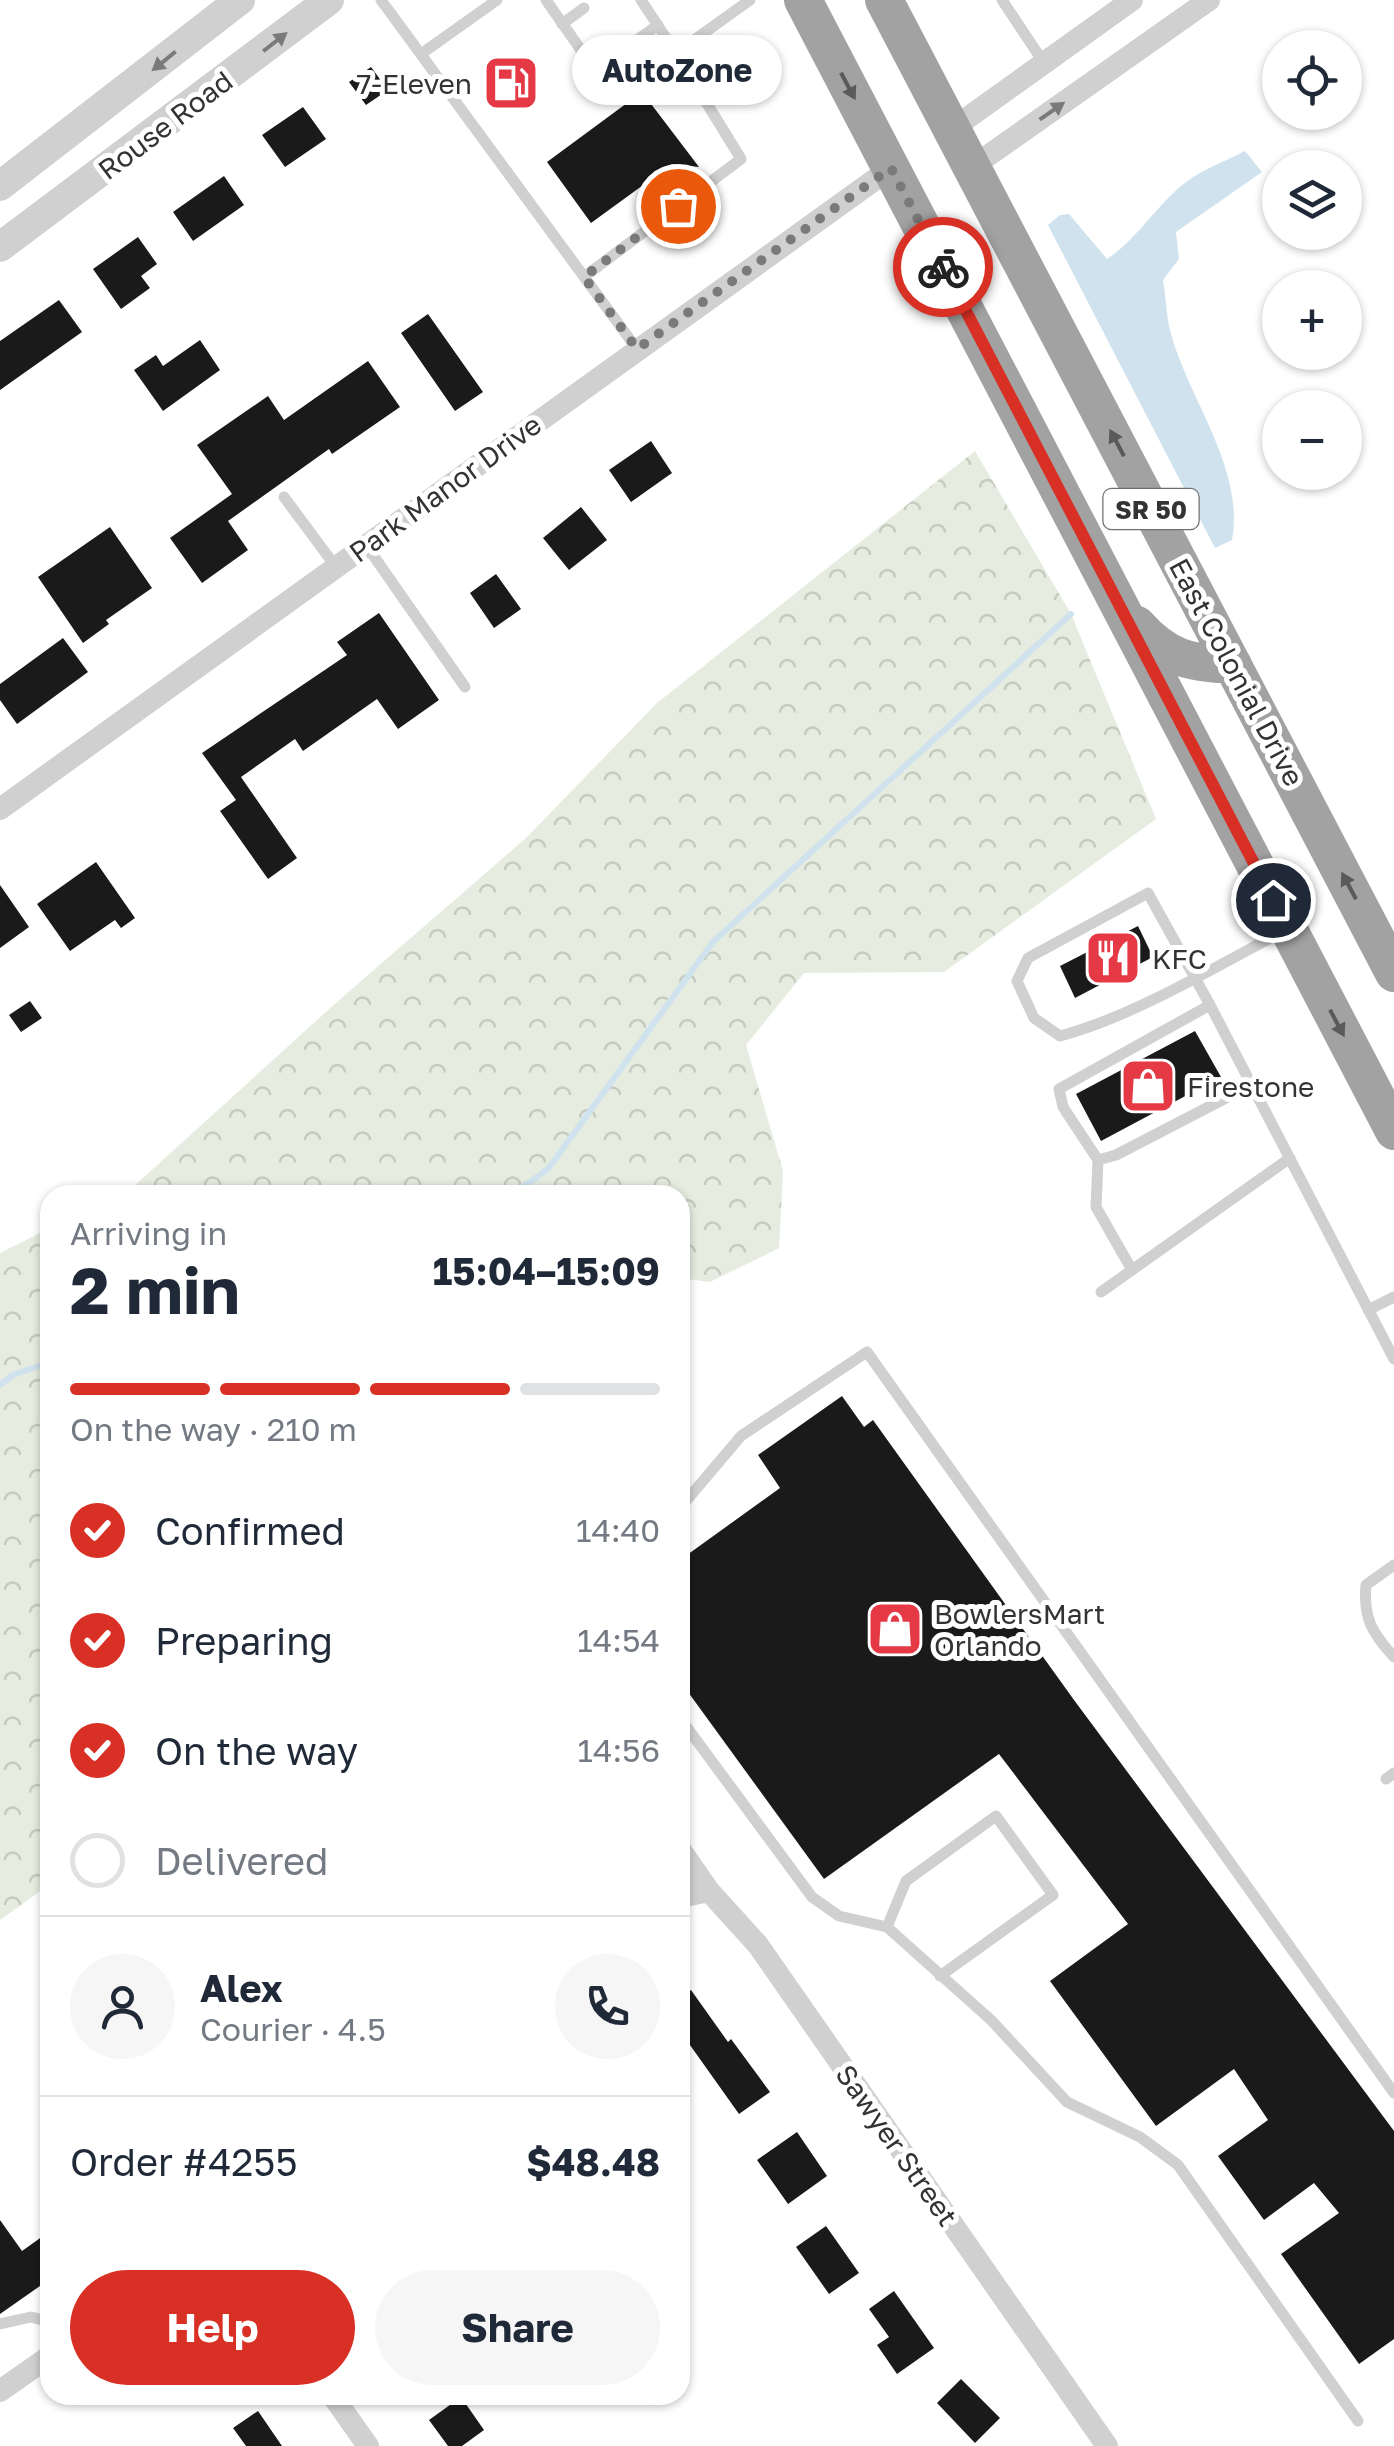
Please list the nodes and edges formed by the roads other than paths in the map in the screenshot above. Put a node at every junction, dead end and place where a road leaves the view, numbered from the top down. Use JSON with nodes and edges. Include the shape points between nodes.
{"nodes":[{"id":1,"x":329,"y":0,"type":"edge"},
{"id":2,"x":381,"y":0,"type":"edge"},
{"id":3,"x":497,"y":0,"type":"edge"},
{"id":4,"x":546,"y":0,"type":"edge"},
{"id":5,"x":640,"y":0,"type":"edge"},
{"id":6,"x":750,"y":0,"type":"edge"},
{"id":7,"x":803,"y":0,"type":"edge"},
{"id":8,"x":884,"y":0,"type":"edge"},
{"id":9,"x":1002,"y":0,"type":"edge"},
{"id":10,"x":1132,"y":0,"type":"edge"},
{"id":11,"x":1209,"y":0,"type":"edge"},
{"id":12,"x":584,"y":8,"type":"dead end"},
{"id":13,"x":223,"y":9,"type":"edge"},
{"id":14,"x":562,"y":24,"type":"junction"},
{"id":15,"x":658,"y":25,"type":"junction"},
{"id":16,"x":676,"y":53,"type":"junction"},
{"id":17,"x":421,"y":54,"type":"junction"},
{"id":18,"x":1044,"y":63,"type":"junction"},
{"id":19,"x":952,"y":129,"type":"junction"},
{"id":20,"x":972,"y":167,"type":"junction"},
{"id":21,"x":891,"y":168,"type":"junction"},
{"id":22,"x":0,"y":186,"type":"edge"},
{"id":23,"x":0,"y":247,"type":"edge"},
{"id":24,"x":584,"y":277,"type":"junction"},
{"id":25,"x":637,"y":349,"type":"junction"},
{"id":26,"x":284,"y":497,"type":"dead end"},
{"id":27,"x":366,"y":546,"type":"junction"},
{"id":28,"x":336,"y":567,"type":"junction"},
{"id":29,"x":1118,"y":604,"type":"junction"},
{"id":30,"x":1233,"y":665,"type":"junction"},
{"id":31,"x":466,"y":687,"type":"dead end"},
{"id":32,"x":0,"y":810,"type":"edge"},
{"id":33,"x":1288,"y":928,"type":"junction"},
{"id":34,"x":1394,"y":972,"type":"edge"},
{"id":35,"x":1194,"y":976,"type":"junction"},
{"id":36,"x":1210,"y":1006,"type":"junction"},
{"id":37,"x":1251,"y":1085,"type":"junction"},
{"id":38,"x":1394,"y":1131,"type":"edge"},
{"id":39,"x":1290,"y":1158,"type":"junction"},
{"id":40,"x":1098,"y":1160,"type":"junction"},
{"id":41,"x":1132,"y":1270,"type":"junction"},
{"id":42,"x":1101,"y":1292,"type":"dead end"},
{"id":43,"x":1394,"y":1297,"type":"edge"},
{"id":44,"x":1368,"y":1310,"type":"junction"},
{"id":45,"x":1390,"y":1343,"type":"edge"},
{"id":46,"x":1394,"y":1360,"type":"edge"},
{"id":47,"x":690,"y":1496,"type":"edge"},
{"id":48,"x":1394,"y":1564,"type":"edge"},
{"id":49,"x":1394,"y":1657,"type":"edge"},
{"id":50,"x":690,"y":1732,"type":"edge"},
{"id":51,"x":690,"y":1863,"type":"edge"},
{"id":52,"x":710,"y":1891,"type":"junction"},
{"id":53,"x":690,"y":1895,"type":"edge"},
{"id":54,"x":887,"y":1927,"type":"junction"},
{"id":55,"x":940,"y":1976,"type":"junction"},
{"id":56,"x":1394,"y":2093,"type":"edge"},
{"id":57,"x":40,"y":2319,"type":"edge"},
{"id":58,"x":0,"y":2324,"type":"edge"},
{"id":59,"x":40,"y":2363,"type":"edge"},
{"id":60,"x":0,"y":2391,"type":"edge"},
{"id":61,"x":339,"y":2405,"type":"edge"},
{"id":62,"x":1358,"y":2420,"type":"dead end"},
{"id":63,"x":368,"y":2446,"type":"edge"},
{"id":64,"x":1107,"y":2446,"type":"edge"}],
"edges":[{"from":23,"to":1,"type":"street","name":"Rouse Road","one_way":true},
{"from":2,"to":17,"type":"lane"},
{"from":3,"to":17,"type":"lane"},
{"from":4,"to":14,"type":"lane"},
{"from":5,"to":15,"type":"lane"},
{"from":6,"to":16,"type":"lane"},
{"from":7,"to":21,"type":"highway","number":"SR 50","one_way":true},
{"from":8,"to":19,"type":"highway","name":"East Colonial Drive","number":"SR 50"},
{"from":9,"to":18,"type":"lane"},
{"from":10,"to":18,"type":"street"},
{"from":20,"to":11,"type":"street","one_way":true},
{"from":12,"to":14,"type":"lane"},
{"from":13,"to":22,"type":"street","name":"Rouse Road","one_way":true},
{"from":14,"to":15,"type":"lane","via":[[594,70]]},
{"from":15,"to":16,"type":"lane"},
{"from":16,"to":24,"type":"lane","via":[[741,158]]},
{"from":17,"to":24,"type":"lane"},
{"from":18,"to":19,"type":"street"},
{"from":19,"to":20,"type":"highway","name":"East Colonial Drive","number":"SR 50"},
{"from":30,"to":20,"type":"highway","name":"East Colonial Drive","number":"SR 50","one_way":true},
{"from":21,"to":25,"type":"street","name":"Park Manor Drive"},
{"from":21,"to":29,"type":"highway","number":"SR 50"},
{"from":24,"to":25,"type":"lane"},
{"from":25,"to":27,"type":"street","name":"Park Manor Drive"},
{"from":26,"to":28,"type":"lane"},
{"from":27,"to":28,"type":"street","name":"Park Manor Drive"},
{"from":27,"to":31,"type":"lane"},
{"from":28,"to":32,"type":"street","name":"Park Manor Drive"},
{"from":29,"to":30,"type":"highway","via":[[1151,641],[1192,663]]},
{"from":29,"to":33,"type":"highway","number":"SR 50"},
{"from":34,"to":30,"type":"highway","name":"East Colonial Drive","number":"SR 50","one_way":true},
{"from":33,"to":35,"type":"lane"},
{"from":33,"to":38,"type":"highway","number":"SR 50","one_way":true},
{"from":35,"to":35,"type":"lane","via":[[1094,1028],[1060,1036],[1034,1018],[1017,982],[1028,958],[1148,893]]},
{"from":35,"to":36,"type":"lane"},
{"from":36,"to":37,"type":"lane"},
{"from":36,"to":40,"type":"lane","via":[[1059,1088],[1063,1106]]},
{"from":37,"to":39,"type":"lane"},
{"from":37,"to":40,"type":"lane"},
{"from":39,"to":41,"type":"lane"},
{"from":39,"to":44,"type":"lane"},
{"from":40,"to":41,"type":"lane","via":[[1096,1207]]},
{"from":41,"to":42,"type":"lane"},
{"from":43,"to":44,"type":"lane"},
{"from":44,"to":45,"type":"lane"},
{"from":45,"to":46,"type":"lane"},
{"from":47,"to":56,"type":"lane","via":[[741,1436],[867,1352]]},
{"from":48,"to":49,"type":"lane","via":[[1366,1585],[1364,1610]]},
{"from":50,"to":54,"type":"lane","via":[[812,1897],[839,1916]]},
{"from":51,"to":52,"type":"street","name":"Sawyer Street"},
{"from":52,"to":53,"type":"street"},
{"from":52,"to":64,"type":"street","name":"Sawyer Street","via":[[758,1945]]},
{"from":54,"to":55,"type":"lane"},
{"from":54,"to":55,"type":"lane","via":[[906,1881],[996,1816],[1054,1895]]},
{"from":55,"to":62,"type":"lane","via":[[1068,2102],[1178,2164]]},
{"from":57,"to":58,"type":"lane"},
{"from":59,"to":60,"type":"street"},
{"from":61,"to":63,"type":"street"}]}
